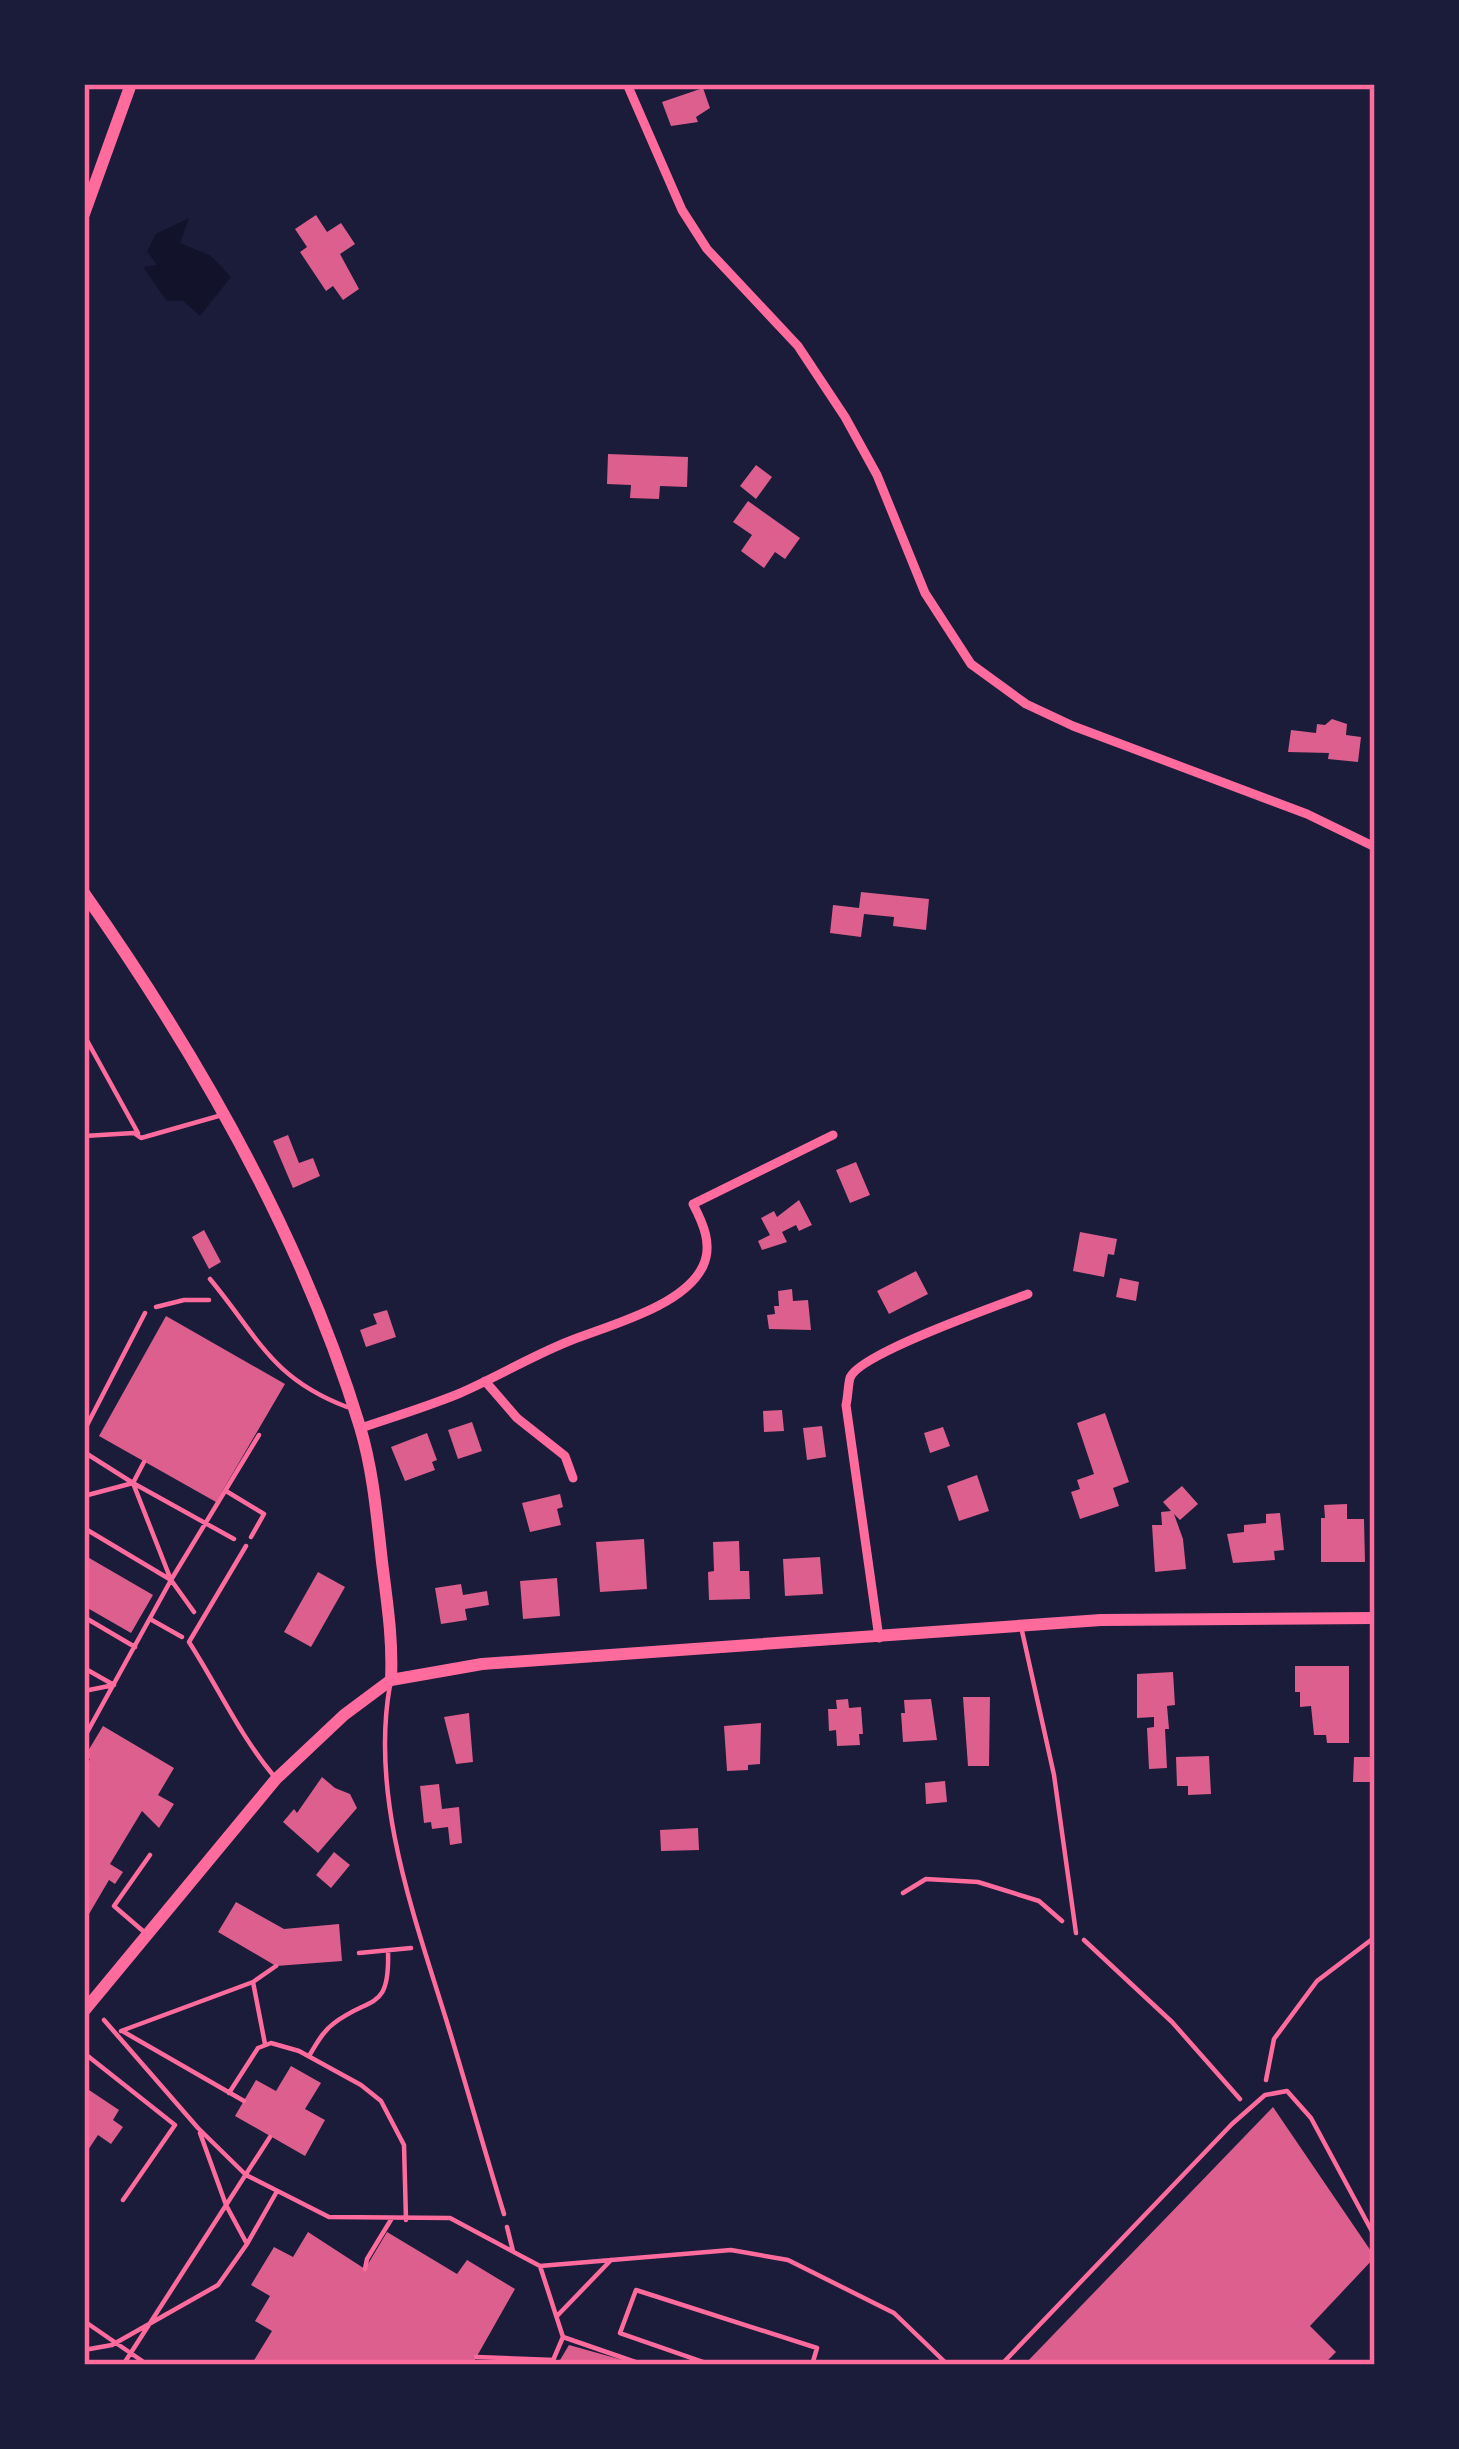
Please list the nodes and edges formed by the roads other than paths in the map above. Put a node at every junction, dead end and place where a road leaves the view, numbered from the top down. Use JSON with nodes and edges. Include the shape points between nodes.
{"nodes":[{"id":1,"x":131,"y":84,"type":"edge"},
{"id":2,"x":627,"y":84,"type":"edge"},
{"id":3,"x":84,"y":214,"type":"edge"},
{"id":4,"x":1375,"y":847,"type":"edge"},
{"id":5,"x":84,"y":893,"type":"edge"},
{"id":6,"x":84,"y":1035,"type":"edge"},
{"id":7,"x":222,"y":1115,"type":"junction"},
{"id":8,"x":833,"y":1135,"type":"dead end"},
{"id":9,"x":84,"y":1136,"type":"edge"},
{"id":10,"x":141,"y":1138,"type":"junction"},
{"id":11,"x":210,"y":1279,"type":"dead end"},
{"id":12,"x":1028,"y":1294,"type":"dead end"},
{"id":13,"x":145,"y":1313,"type":"road end"},
{"id":14,"x":484,"y":1381,"type":"junction"},
{"id":15,"x":354,"y":1409,"type":"junction"},
{"id":16,"x":361,"y":1428,"type":"junction"},
{"id":17,"x":84,"y":1431,"type":"edge"},
{"id":18,"x":573,"y":1478,"type":"dead end"},
{"id":19,"x":246,"y":1546,"type":"road end"},
{"id":20,"x":1375,"y":1618,"type":"edge"},
{"id":21,"x":1020,"y":1626,"type":"junction"},
{"id":22,"x":879,"y":1638,"type":"junction"},
{"id":23,"x":391,"y":1680,"type":"junction"},
{"id":24,"x":276,"y":1779,"type":"junction"},
{"id":25,"x":150,"y":1855,"type":"dead end"},
{"id":26,"x":1076,"y":1933,"type":"road end"},
{"id":27,"x":147,"y":1935,"type":"junction"},
{"id":28,"x":84,"y":2012,"type":"edge"},
{"id":29,"x":84,"y":2053,"type":"edge"},
{"id":30,"x":123,"y":2200,"type":"dead end"},
{"id":31,"x":504,"y":2214,"type":"road end"},
{"id":32,"x":1375,"y":2237,"type":"edge"},
{"id":33,"x":712,"y":2365,"type":"edge"},
{"id":34,"x":812,"y":2365,"type":"edge"},
{"id":35,"x":1001,"y":2365,"type":"edge"}],
"edges":[{"from":1,"to":3,"type":"street"},
{"from":2,"to":4,"type":"street","via":[[706,249],[798,346],[845,417],[878,475],[925,593],[971,664],[1073,726]]},
{"from":5,"to":7,"type":"street"},
{"from":6,"to":10,"type":"lane"},
{"from":7,"to":10,"type":"lane"},
{"from":7,"to":15,"type":"street","via":[[312,1296]]},
{"from":8,"to":14,"type":"street","via":[[693,1204],[708,1247],[685,1288]]},
{"from":9,"to":10,"type":"lane"},
{"from":11,"to":15,"type":"lane","via":[[298,1385]]},
{"from":12,"to":22,"type":"street","via":[[893,1348],[850,1377],[846,1406]]},
{"from":13,"to":17,"type":"lane"},
{"from":14,"to":16,"type":"street"},
{"from":14,"to":18,"type":"street","via":[[565,1456]]},
{"from":15,"to":16,"type":"street"},
{"from":16,"to":23,"type":"street","via":[[393,1625]]},
{"from":19,"to":24,"type":"lane","via":[[189,1642]]},
{"from":20,"to":21,"type":"street"},
{"from":21,"to":22,"type":"street"},
{"from":21,"to":26,"type":"lane","via":[[1054,1775]]},
{"from":22,"to":23,"type":"street","via":[[482,1664]]},
{"from":23,"to":24,"type":"street"},
{"from":23,"to":31,"type":"lane","via":[[383,1726],[394,1833]]},
{"from":24,"to":27,"type":"street"},
{"from":25,"to":27,"type":"lane","via":[[114,1906]]},
{"from":27,"to":28,"type":"street"},
{"from":29,"to":30,"type":"lane","via":[[175,2125]]},
{"from":32,"to":35,"type":"lane","via":[[1311,2118],[1287,2092],[1265,2095]]},
{"from":33,"to":34,"type":"lane","via":[[620,2333],[635,2290],[817,2348]]}]}
